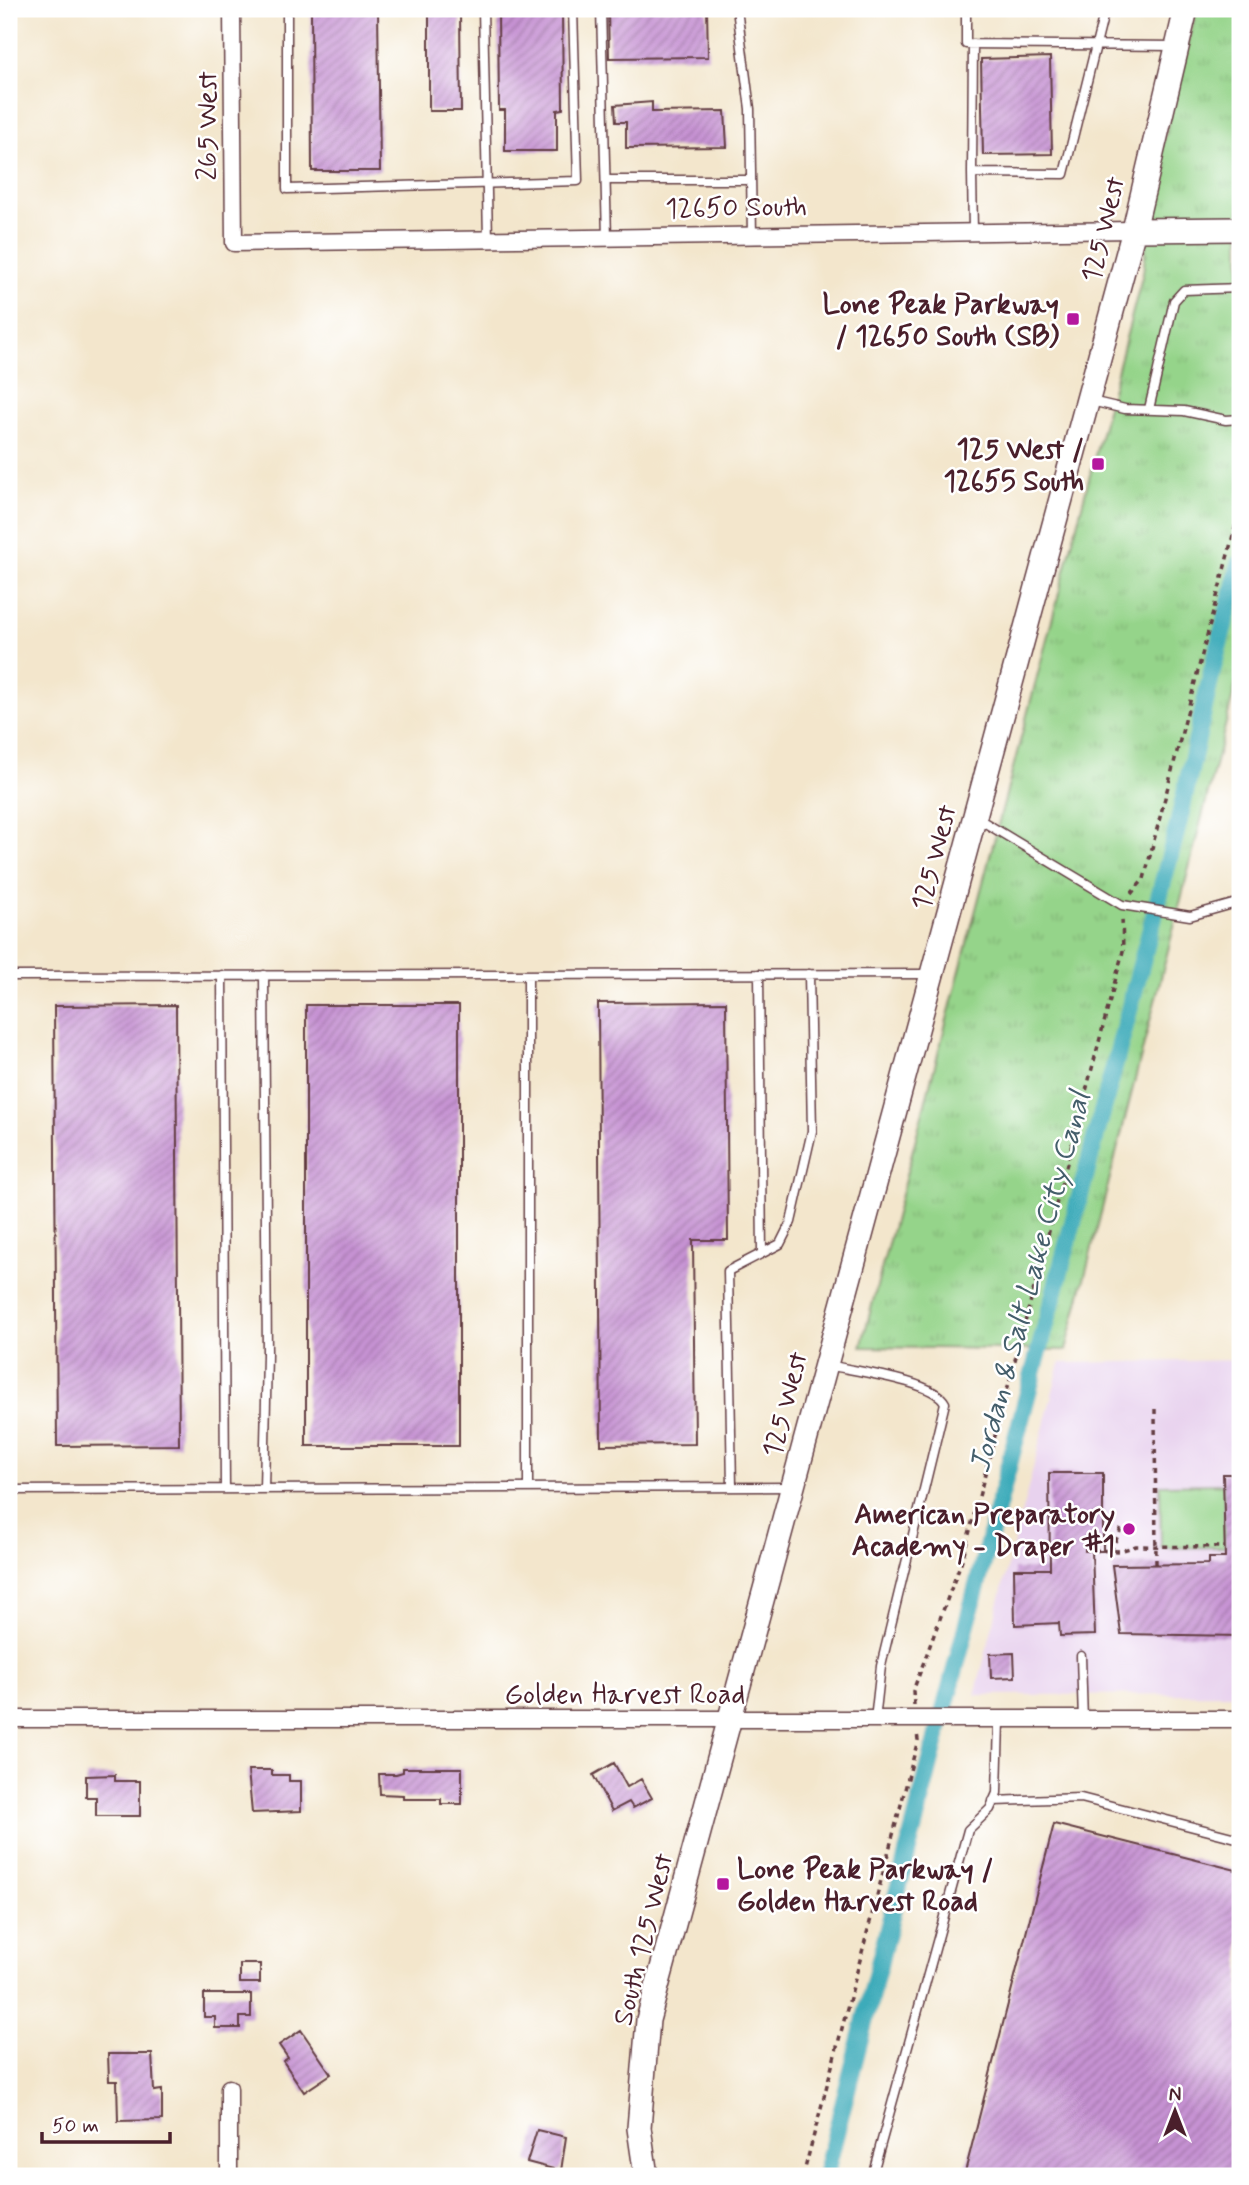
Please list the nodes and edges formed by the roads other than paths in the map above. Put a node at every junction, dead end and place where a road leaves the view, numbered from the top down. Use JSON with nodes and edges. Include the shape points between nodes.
{"nodes":[{"id":1,"x":232,"y":9,"type":"edge"},
{"id":2,"x":288,"y":9,"type":"edge"},
{"id":3,"x":483,"y":9,"type":"edge"},
{"id":4,"x":573,"y":9,"type":"edge"},
{"id":5,"x":601,"y":9,"type":"edge"},
{"id":6,"x":737,"y":9,"type":"edge"},
{"id":7,"x":966,"y":9,"type":"edge"},
{"id":8,"x":1105,"y":9,"type":"edge"},
{"id":9,"x":1186,"y":9,"type":"edge"},
{"id":10,"x":973,"y":44,"type":"junction"},
{"id":11,"x":1096,"y":44,"type":"junction"},
{"id":12,"x":1177,"y":46,"type":"junction"},
{"id":13,"x":972,"y":173,"type":"junction"},
{"id":14,"x":607,"y":180,"type":"junction"},
{"id":15,"x":751,"y":180,"type":"junction"},
{"id":16,"x":486,"y":185,"type":"junction"},
{"id":17,"x":1240,"y":229,"type":"edge"},
{"id":18,"x":1134,"y":230,"type":"junction"},
{"id":19,"x":973,"y":232,"type":"junction"},
{"id":20,"x":752,"y":236,"type":"junction"},
{"id":21,"x":607,"y":238,"type":"junction"},
{"id":22,"x":488,"y":239,"type":"junction"},
{"id":23,"x":233,"y":243,"type":"joint"},
{"id":24,"x":1240,"y":288,"type":"edge"},
{"id":25,"x":1088,"y":400,"type":"junction"},
{"id":26,"x":1149,"y":409,"type":"junction"},
{"id":27,"x":1240,"y":419,"type":"edge"},
{"id":28,"x":975,"y":817,"type":"junction"},
{"id":29,"x":1240,"y":902,"type":"edge"},
{"id":30,"x":759,"y":974,"type":"junction"},
{"id":31,"x":809,"y":974,"type":"junction"},
{"id":32,"x":932,"y":974,"type":"junction"},
{"id":33,"x":222,"y":975,"type":"junction"},
{"id":34,"x":264,"y":975,"type":"junction"},
{"id":35,"x":528,"y":975,"type":"junction"},
{"id":36,"x":9,"y":976,"type":"edge"},
{"id":37,"x":762,"y":1254,"type":"junction"},
{"id":38,"x":825,"y":1364,"type":"junction"},
{"id":39,"x":732,"y":1487,"type":"junction"},
{"id":40,"x":792,"y":1487,"type":"junction"},
{"id":41,"x":528,"y":1488,"type":"junction"},
{"id":42,"x":225,"y":1489,"type":"junction"},
{"id":43,"x":264,"y":1489,"type":"junction"},
{"id":44,"x":9,"y":1490,"type":"edge"},
{"id":45,"x":1081,"y":1656,"type":"dead end"},
{"id":46,"x":9,"y":1719,"type":"edge"},
{"id":47,"x":1240,"y":1719,"type":"edge"},
{"id":48,"x":729,"y":1720,"type":"junction"},
{"id":49,"x":875,"y":1720,"type":"junction"},
{"id":50,"x":999,"y":1721,"type":"junction"},
{"id":51,"x":1083,"y":1721,"type":"junction"},
{"id":52,"x":993,"y":1801,"type":"junction"},
{"id":53,"x":1240,"y":1839,"type":"edge"},
{"id":54,"x":229,"y":2088,"type":"dead end"},
{"id":55,"x":229,"y":2176,"type":"edge"},
{"id":56,"x":646,"y":2176,"type":"edge"},
{"id":57,"x":872,"y":2176,"type":"edge"}],
"edges":[{"from":1,"to":23,"type":"street","name":"265 West"},
{"from":2,"to":16,"type":"lane","via":[[287,190]]},
{"from":3,"to":16,"type":"lane"},
{"from":4,"to":16,"type":"lane","via":[[578,181]]},
{"from":5,"to":14,"type":"lane"},
{"from":6,"to":15,"type":"lane","via":[[750,108]]},
{"from":7,"to":10,"type":"lane","via":[[966,44]]},
{"from":8,"to":11,"type":"lane"},
{"from":9,"to":12,"type":"main road","name":"125 West"},
{"from":10,"to":11,"type":"lane"},
{"from":10,"to":13,"type":"lane"},
{"from":11,"to":12,"type":"lane"},
{"from":11,"to":13,"type":"lane","via":[[1064,174]]},
{"from":12,"to":18,"type":"main road","name":"125 West"},
{"from":13,"to":19,"type":"lane"},
{"from":14,"to":15,"type":"lane"},
{"from":14,"to":21,"type":"lane"},
{"from":15,"to":20,"type":"lane"},
{"from":16,"to":22,"type":"lane"},
{"from":17,"to":18,"type":"main road","name":"12650 South"},
{"from":18,"to":19,"type":"street","name":"12650 South"},
{"from":18,"to":25,"type":"main road","name":"125 West"},
{"from":19,"to":20,"type":"street","name":"12650 South"},
{"from":20,"to":21,"type":"street","name":"12650 South"},
{"from":21,"to":22,"type":"street","name":"12650 South"},
{"from":22,"to":23,"type":"street","name":"12650 South"},
{"from":24,"to":26,"type":"lane","via":[[1184,290],[1174,301]]},
{"from":25,"to":26,"type":"lane","via":[[1125,409]]},
{"from":25,"to":28,"type":"main road","name":"125 West"},
{"from":26,"to":27,"type":"lane"},
{"from":28,"to":29,"type":"lane","via":[[1125,905],[1191,916]]},
{"from":28,"to":32,"type":"main road","name":"125 West"},
{"from":30,"to":31,"type":"lane"},
{"from":30,"to":35,"type":"lane"},
{"from":30,"to":37,"type":"lane"},
{"from":31,"to":32,"type":"lane"},
{"from":31,"to":37,"type":"lane","via":[[812,1131],[791,1222],[780,1244]]},
{"from":32,"to":38,"type":"main road","name":"125 West"},
{"from":33,"to":34,"type":"lane"},
{"from":33,"to":36,"type":"lane"},
{"from":33,"to":42,"type":"lane"},
{"from":34,"to":35,"type":"lane"},
{"from":34,"to":43,"type":"lane"},
{"from":35,"to":41,"type":"lane"},
{"from":37,"to":39,"type":"lane","via":[[728,1271]]},
{"from":38,"to":40,"type":"main road","name":"125 West"},
{"from":38,"to":49,"type":"lane","via":[[927,1388],[945,1403],[881,1666]]},
{"from":39,"to":40,"type":"lane"},
{"from":39,"to":41,"type":"lane"},
{"from":40,"to":48,"type":"main road","name":"125 West"},
{"from":41,"to":43,"type":"lane"},
{"from":42,"to":43,"type":"lane"},
{"from":42,"to":44,"type":"lane"},
{"from":45,"to":51,"type":"lane"},
{"from":46,"to":48,"type":"street","name":"Golden Harvest Road"},
{"from":47,"to":51,"type":"street","name":"Golden Harvest Road"},
{"from":48,"to":49,"type":"street","name":"Golden Harvest Road"},
{"from":48,"to":56,"type":"main road","name":"South 125 West","via":[[648,2020],[639,2128]]},
{"from":49,"to":50,"type":"street","name":"Golden Harvest Road"},
{"from":50,"to":51,"type":"street","name":"Golden Harvest Road"},
{"from":50,"to":52,"type":"lane"},
{"from":52,"to":53,"type":"lane","via":[[1081,1798]]},
{"from":52,"to":57,"type":"lane","via":[[968,1830]]},
{"from":54,"to":55,"type":"street"}]}
